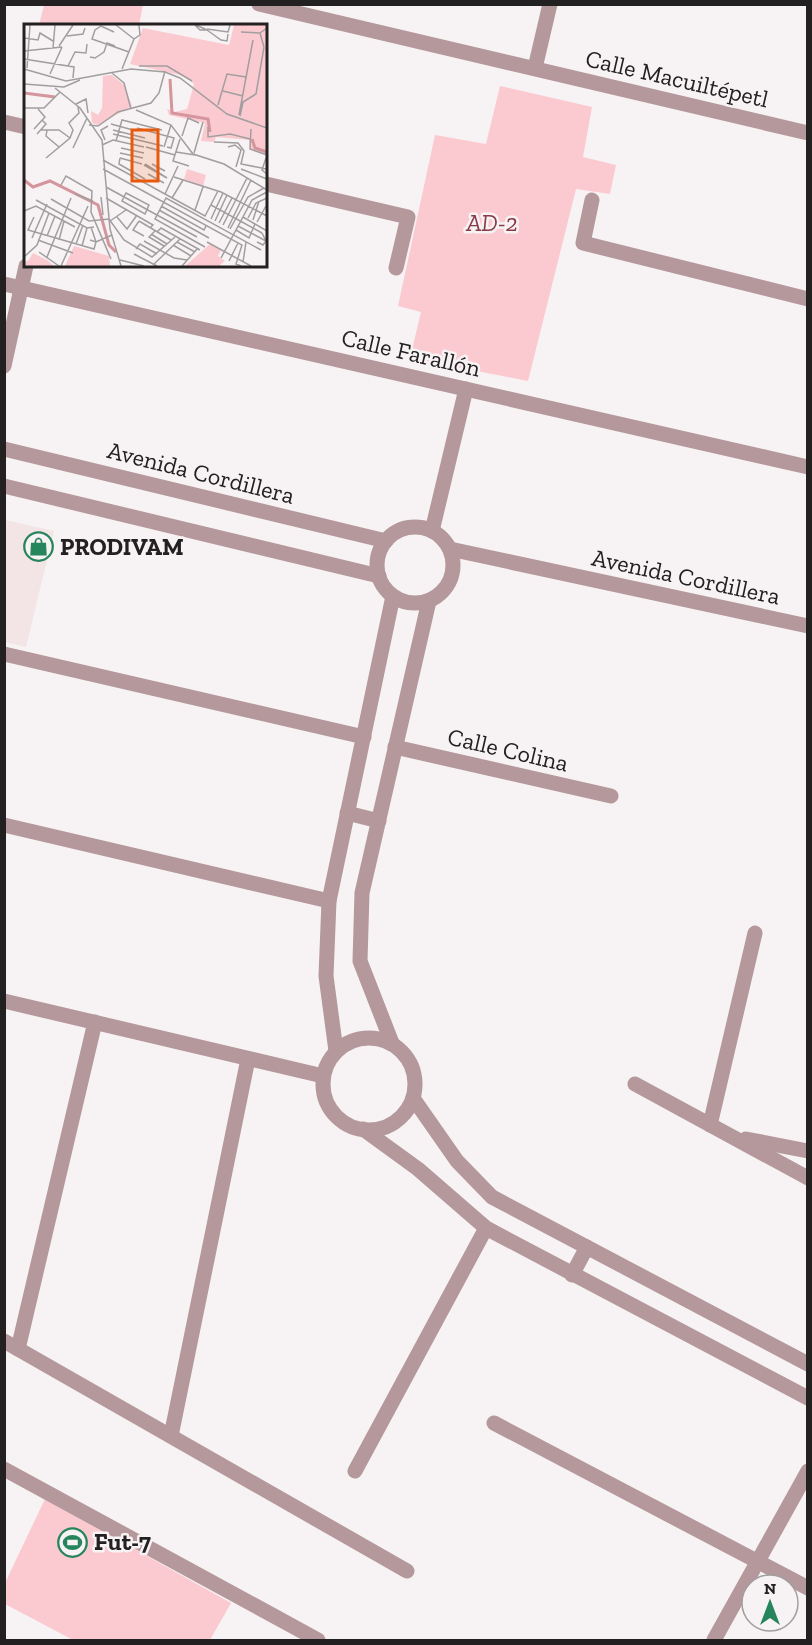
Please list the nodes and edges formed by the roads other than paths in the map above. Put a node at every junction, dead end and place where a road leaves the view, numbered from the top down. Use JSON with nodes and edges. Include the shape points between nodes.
{"nodes":[{"id":1,"x":259,"y":4,"type":"edge"},
{"id":2,"x":550,"y":4,"type":"edge"},
{"id":3,"x":535,"y":68,"type":"junction"},
{"id":4,"x":4,"y":122,"type":"edge"},
{"id":5,"x":24,"y":127,"type":"edge"},
{"id":6,"x":807,"y":133,"type":"edge"},
{"id":7,"x":267,"y":184,"type":"edge"},
{"id":8,"x":592,"y":200,"type":"dead end"},
{"id":9,"x":26,"y":267,"type":"edge"},
{"id":10,"x":396,"y":268,"type":"dead end"},
{"id":11,"x":4,"y":284,"type":"edge"},
{"id":12,"x":21,"y":288,"type":"junction"},
{"id":13,"x":807,"y":299,"type":"edge"},
{"id":14,"x":4,"y":366,"type":"edge"},
{"id":15,"x":466,"y":389,"type":"junction"},
{"id":16,"x":4,"y":449,"type":"edge"},
{"id":17,"x":807,"y":467,"type":"edge"},
{"id":18,"x":4,"y":486,"type":"edge"},
{"id":19,"x":432,"y":531,"type":"junction"},
{"id":20,"x":386,"y":541,"type":"junction"},
{"id":21,"x":450,"y":549,"type":"junction"},
{"id":22,"x":379,"y":576,"type":"junction"},
{"id":23,"x":393,"y":596,"type":"junction"},
{"id":24,"x":429,"y":601,"type":"junction"},
{"id":25,"x":807,"y":626,"type":"edge"},
{"id":26,"x":4,"y":654,"type":"edge"},
{"id":27,"x":364,"y":737,"type":"junction"},
{"id":28,"x":395,"y":747,"type":"junction"},
{"id":29,"x":611,"y":796,"type":"dead end"},
{"id":30,"x":347,"y":813,"type":"junction"},
{"id":31,"x":378,"y":821,"type":"junction"},
{"id":32,"x":4,"y":825,"type":"edge"},
{"id":33,"x":329,"y":901,"type":"junction"},
{"id":34,"x":755,"y":933,"type":"dead end"},
{"id":35,"x":4,"y":1001,"type":"edge"},
{"id":36,"x":94,"y":1022,"type":"junction"},
{"id":37,"x":392,"y":1043,"type":"junction"},
{"id":38,"x":336,"y":1051,"type":"junction"},
{"id":39,"x":248,"y":1059,"type":"junction"},
{"id":40,"x":323,"y":1076,"type":"junction"},
{"id":41,"x":635,"y":1084,"type":"dead end"},
{"id":42,"x":413,"y":1098,"type":"junction"},
{"id":43,"x":710,"y":1125,"type":"junction"},
{"id":44,"x":363,"y":1129,"type":"junction"},
{"id":45,"x":728,"y":1135,"type":"junction"},
{"id":46,"x":807,"y":1152,"type":"edge"},
{"id":47,"x":807,"y":1178,"type":"edge"},
{"id":48,"x":486,"y":1228,"type":"junction"},
{"id":49,"x":587,"y":1247,"type":"junction"},
{"id":50,"x":572,"y":1275,"type":"junction"},
{"id":51,"x":4,"y":1341,"type":"edge"},
{"id":52,"x":18,"y":1349,"type":"junction"},
{"id":53,"x":807,"y":1364,"type":"edge"},
{"id":54,"x":807,"y":1398,"type":"edge"},
{"id":55,"x":494,"y":1423,"type":"dead end"},
{"id":56,"x":171,"y":1436,"type":"junction"},
{"id":57,"x":4,"y":1469,"type":"edge"},
{"id":58,"x":355,"y":1471,"type":"dead end"},
{"id":59,"x":807,"y":1471,"type":"edge"},
{"id":60,"x":759,"y":1562,"type":"junction"},
{"id":61,"x":407,"y":1571,"type":"dead end"},
{"id":62,"x":807,"y":1588,"type":"edge"},
{"id":63,"x":318,"y":1641,"type":"edge"},
{"id":64,"x":714,"y":1641,"type":"edge"}],
"edges":[{"from":1,"to":3,"type":"street","name":"Calle Macuiltépetl"},
{"from":2,"to":3,"type":"street"},
{"from":3,"to":6,"type":"street","name":"Calle Macuiltépetl"},
{"from":4,"to":5,"type":"street"},
{"from":7,"to":10,"type":"street","via":[[408,217]]},
{"from":8,"to":13,"type":"street","via":[[583,243]]},
{"from":9,"to":12,"type":"street"},
{"from":11,"to":12,"type":"street","name":"Calle Farallón"},
{"from":12,"to":14,"type":"street"},
{"from":12,"to":15,"type":"street","name":"Calle Farallón"},
{"from":15,"to":17,"type":"street","name":"Calle Farallón"},
{"from":15,"to":19,"type":"street"},
{"from":16,"to":20,"type":"street","name":"Avenida Cordillera"},
{"from":18,"to":22,"type":"street"},
{"from":19,"to":20,"type":"street","via":[[408,528]]},
{"from":19,"to":21,"type":"street"},
{"from":20,"to":22,"type":"street","via":[[378,558]]},
{"from":21,"to":24,"type":"street","via":[[453,573],[448,585]]},
{"from":21,"to":25,"type":"street","name":"Avenida Cordillera"},
{"from":22,"to":23,"type":"street"},
{"from":23,"to":24,"type":"street","via":[[405,602]]},
{"from":23,"to":27,"type":"street"},
{"from":24,"to":28,"type":"street"},
{"from":26,"to":27,"type":"street"},
{"from":27,"to":30,"type":"street"},
{"from":28,"to":29,"type":"street","name":"Calle Colina"},
{"from":28,"to":31,"type":"street"},
{"from":30,"to":31,"type":"street"},
{"from":30,"to":33,"type":"street"},
{"from":31,"to":37,"type":"street","via":[[362,893],[360,962]]},
{"from":32,"to":33,"type":"street"},
{"from":33,"to":38,"type":"street","via":[[326,976]]},
{"from":34,"to":43,"type":"street"},
{"from":35,"to":36,"type":"street"},
{"from":36,"to":39,"type":"street"},
{"from":36,"to":52,"type":"street"},
{"from":37,"to":38,"type":"street","via":[[362,1038]]},
{"from":37,"to":42,"type":"street","via":[[412,1067],[416,1082]]},
{"from":38,"to":40,"type":"street"},
{"from":39,"to":40,"type":"street"},
{"from":39,"to":56,"type":"street"},
{"from":40,"to":44,"type":"street","via":[[323,1090],[336,1116],[347,1125]]},
{"from":41,"to":43,"type":"street"},
{"from":42,"to":44,"type":"street","via":[[394,1123],[379,1129]]},
{"from":42,"to":49,"type":"street","via":[[458,1161],[492,1197]]},
{"from":43,"to":45,"type":"street"},
{"from":44,"to":48,"type":"street","via":[[418,1169]]},
{"from":45,"to":46,"type":"street"},
{"from":45,"to":47,"type":"street"},
{"from":48,"to":50,"type":"street"},
{"from":48,"to":58,"type":"street"},
{"from":49,"to":50,"type":"street"},
{"from":49,"to":53,"type":"street"},
{"from":50,"to":54,"type":"street"},
{"from":51,"to":52,"type":"street"},
{"from":52,"to":56,"type":"street"},
{"from":55,"to":60,"type":"street"},
{"from":56,"to":61,"type":"street"},
{"from":57,"to":63,"type":"street"},
{"from":59,"to":60,"type":"street"},
{"from":60,"to":62,"type":"street"},
{"from":60,"to":64,"type":"street"}]}
